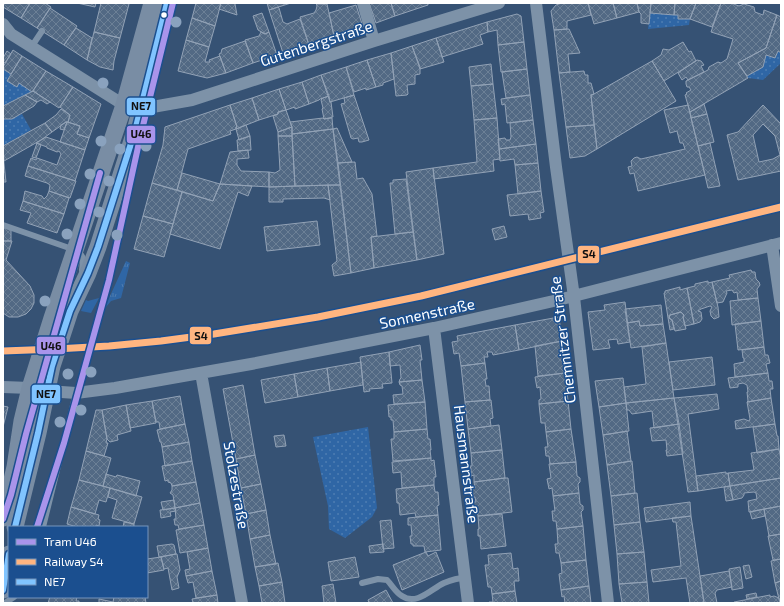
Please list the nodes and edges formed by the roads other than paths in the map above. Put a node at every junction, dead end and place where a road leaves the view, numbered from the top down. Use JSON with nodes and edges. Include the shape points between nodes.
{"nodes":[{"id":1,"x":152,"y":3,"type":"edge"},
{"id":2,"x":167,"y":3,"type":"edge"},
{"id":3,"x":363,"y":3,"type":"edge"},
{"id":4,"x":499,"y":3,"type":"edge"},
{"id":5,"x":536,"y":3,"type":"edge"},
{"id":6,"x":3,"y":24,"type":"edge"},
{"id":7,"x":42,"y":31,"type":"dead end"},
{"id":8,"x":374,"y":41,"type":"junction"},
{"id":9,"x":32,"y":46,"type":"junction"},
{"id":10,"x":124,"y":105,"type":"junction"},
{"id":11,"x":141,"y":109,"type":"junction"},
{"id":12,"x":3,"y":225,"type":"edge"},
{"id":13,"x":776,"y":244,"type":"edge"},
{"id":14,"x":75,"y":250,"type":"junction"},
{"id":15,"x":78,"y":293,"type":"junction"},
{"id":16,"x":574,"y":297,"type":"junction"},
{"id":17,"x":781,"y":306,"type":"edge"},
{"id":18,"x":434,"y":328,"type":"junction"},
{"id":19,"x":201,"y":373,"type":"junction"},
{"id":20,"x":3,"y":386,"type":"edge"},
{"id":21,"x":48,"y":387,"type":"junction"},
{"id":22,"x":30,"y":388,"type":"junction"},
{"id":23,"x":76,"y":393,"type":"junction"},
{"id":24,"x":3,"y":518,"type":"edge"},
{"id":25,"x":15,"y":526,"type":"edge"},
{"id":26,"x":43,"y":526,"type":"edge"},
{"id":27,"x":8,"y":560,"type":"edge"},
{"id":28,"x":465,"y":578,"type":"junction"},
{"id":29,"x":362,"y":583,"type":"dead end"},
{"id":30,"x":3,"y":590,"type":"edge"},
{"id":31,"x":242,"y":603,"type":"edge"},
{"id":32,"x":468,"y":603,"type":"edge"},
{"id":33,"x":608,"y":603,"type":"edge"}],
"edges":[{"from":1,"to":10,"type":"main road"},
{"from":2,"to":11,"type":"main road"},
{"from":3,"to":8,"type":"street"},
{"from":4,"to":8,"type":"street","name":"Gutenbergstraße"},
{"from":5,"to":16,"type":"street","name":"Chemnitzer Straße"},
{"from":6,"to":9,"type":"street","via":[[12,34]]},
{"from":7,"to":9,"type":"lane"},
{"from":8,"to":11,"type":"street","name":"Gutenbergstraße","via":[[192,100]]},
{"from":9,"to":10,"type":"street"},
{"from":10,"to":11,"type":"main road"},
{"from":10,"to":14,"type":"main road"},
{"from":11,"to":15,"type":"main road","via":[[98,247]]},
{"from":12,"to":14,"type":"lane"},
{"from":13,"to":16,"type":"street","name":"Sonnenstraße"},
{"from":13,"to":17,"type":"street"},
{"from":14,"to":15,"type":"lane","via":[[83,258]]},
{"from":14,"to":22,"type":"main road"},
{"from":15,"to":21,"type":"main road","via":[[56,351]]},
{"from":16,"to":18,"type":"street","name":"Sonnenstraße"},
{"from":16,"to":33,"type":"street","name":"Chemnitzer Straße"},
{"from":18,"to":19,"type":"street","name":"Sonnenstraße"},
{"from":18,"to":28,"type":"street","name":"Hausmannstraße"},
{"from":19,"to":23,"type":"street","name":"Sonnenstraße"},
{"from":19,"to":31,"type":"street","name":"Stolzestraße"},
{"from":20,"to":22,"type":"street","name":"Sonnenstraße"},
{"from":21,"to":22,"type":"street","name":"Sonnenstraße"},
{"from":21,"to":23,"type":"street","name":"Sonnenstraße"},
{"from":21,"to":25,"type":"main road"},
{"from":22,"to":24,"type":"main road"},
{"from":23,"to":26,"type":"lane"},
{"from":27,"to":30,"type":"main road"},
{"from":28,"to":29,"type":"lane","via":[[453,579],[419,599],[410,600],[401,596],[387,580],[378,579]]},
{"from":28,"to":32,"type":"street","name":"Hausmannstraße"}]}
